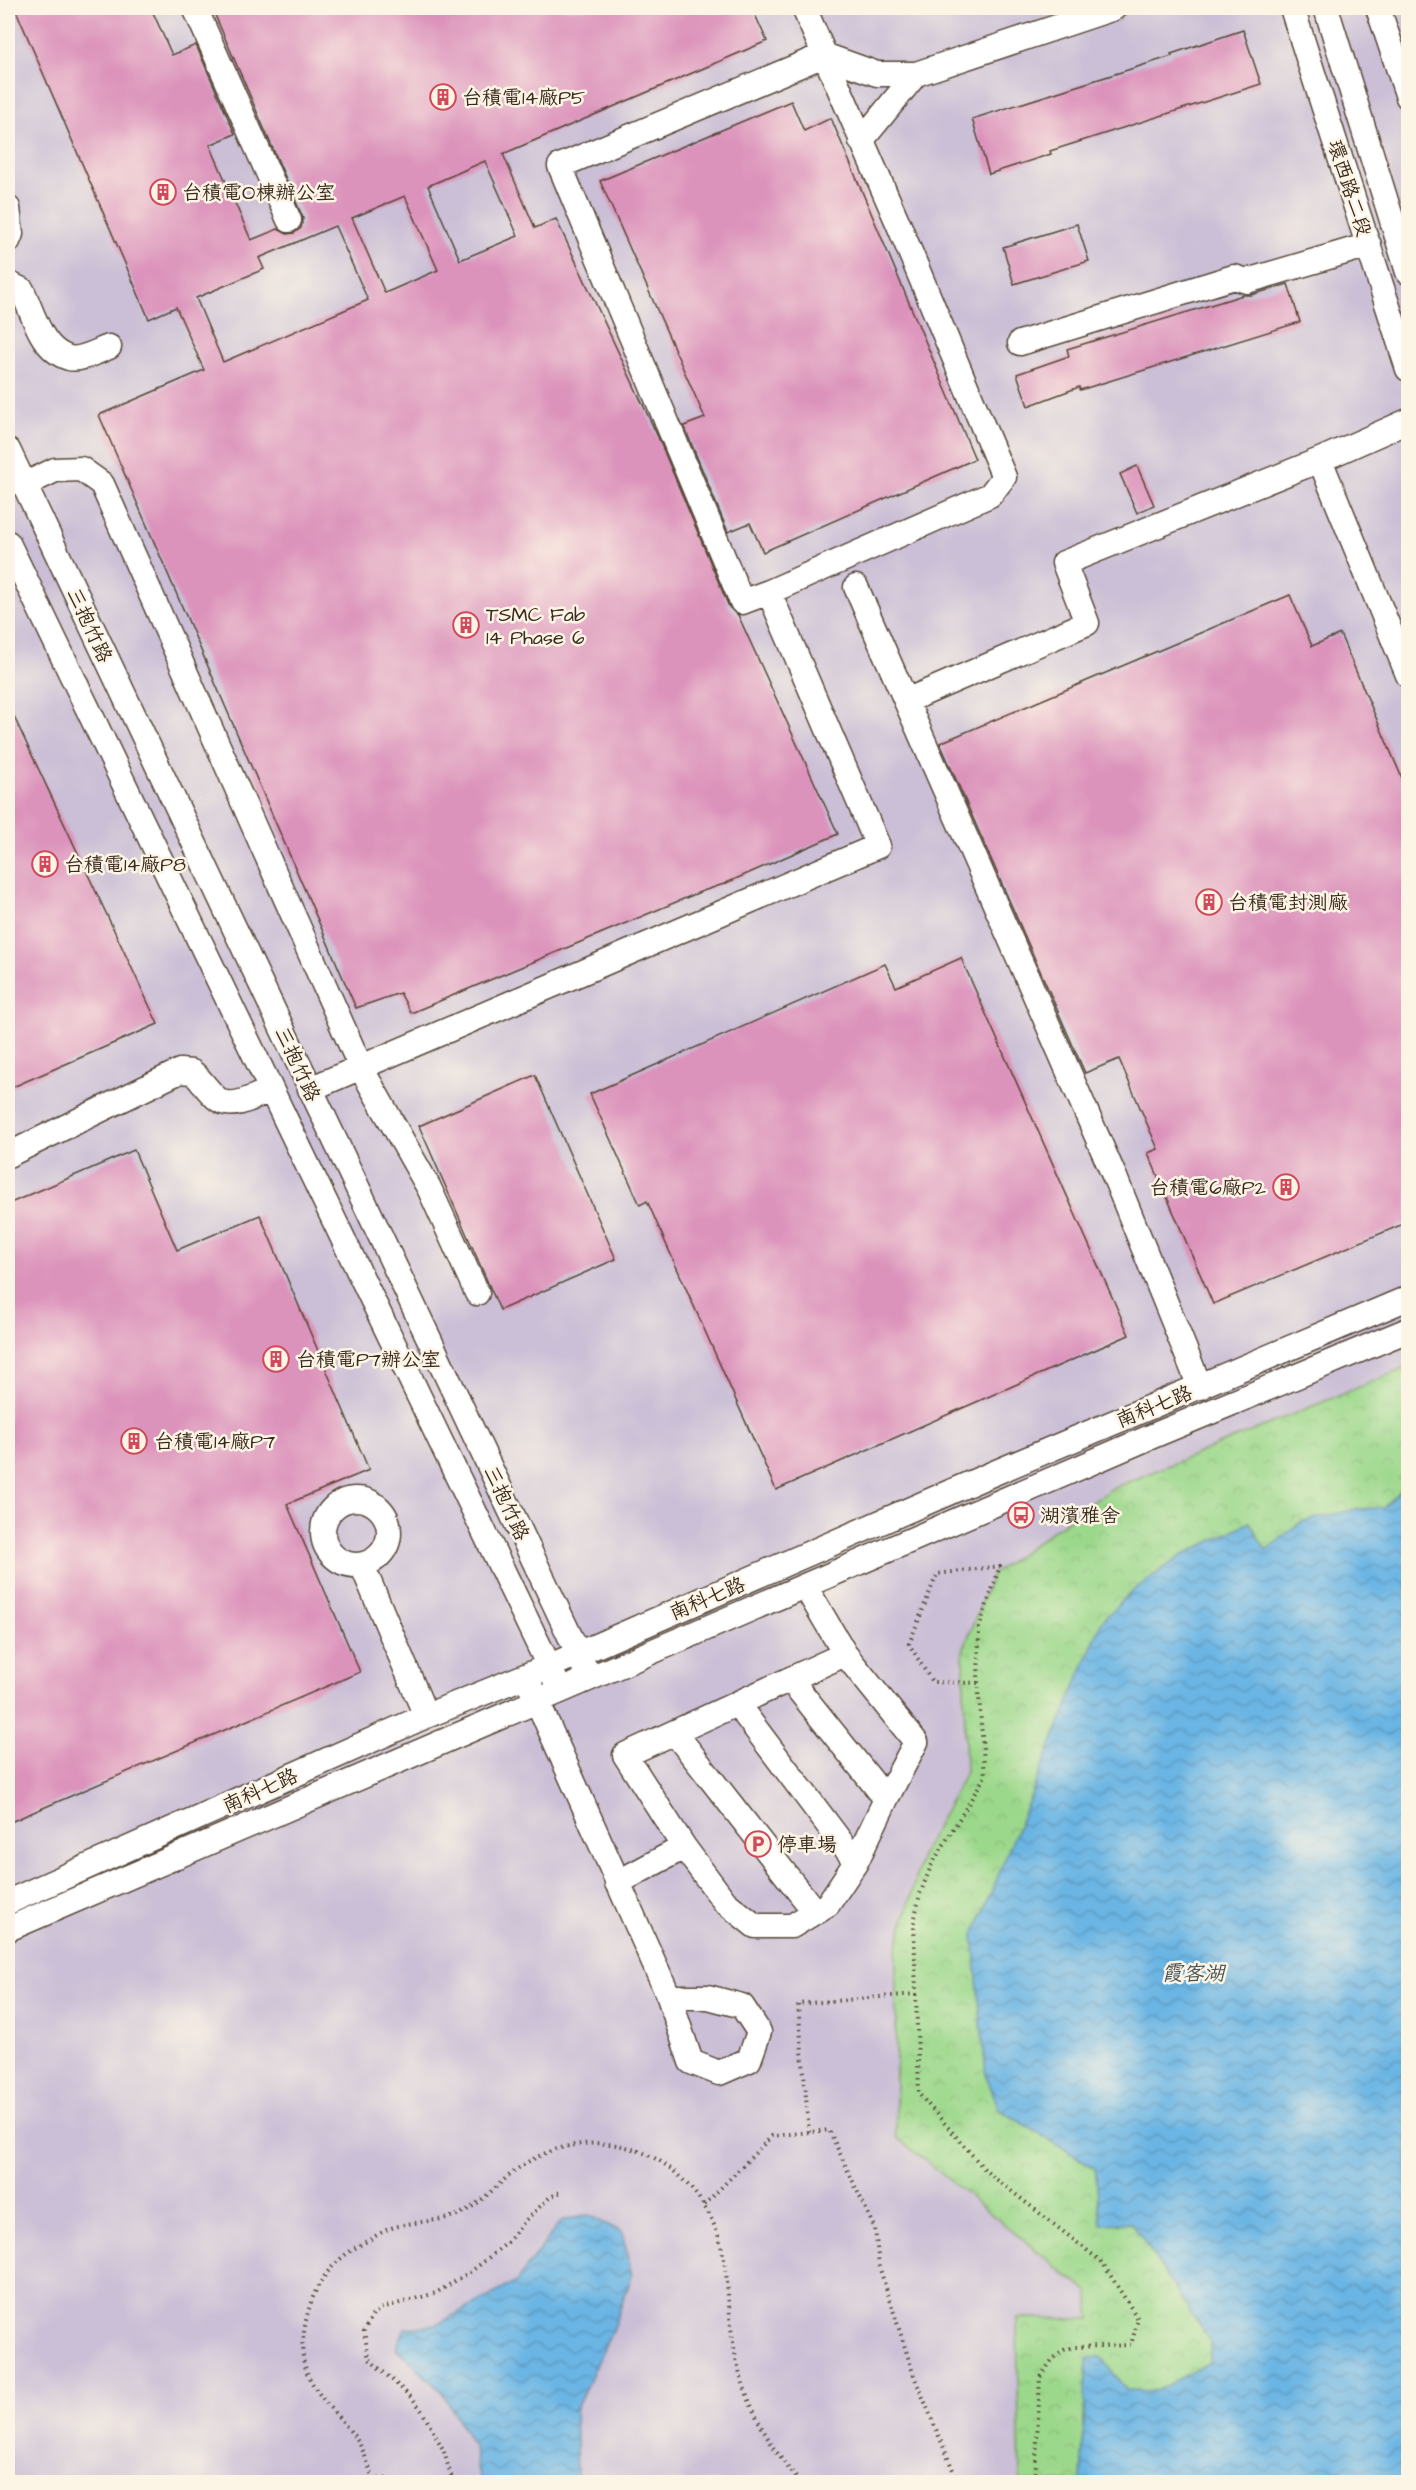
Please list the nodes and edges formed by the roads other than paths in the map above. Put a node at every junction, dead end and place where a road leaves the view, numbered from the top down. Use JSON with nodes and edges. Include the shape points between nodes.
{"nodes":[{"id":1,"x":195,"y":8,"type":"edge"},
{"id":2,"x":804,"y":8,"type":"edge"},
{"id":3,"x":1114,"y":8,"type":"edge"},
{"id":4,"x":1292,"y":8,"type":"edge"},
{"id":5,"x":1326,"y":8,"type":"edge"},
{"id":6,"x":1378,"y":8,"type":"edge"},
{"id":7,"x":824,"y":55,"type":"junction"},
{"id":8,"x":916,"y":74,"type":"junction"},
{"id":9,"x":1408,"y":97,"type":"edge"},
{"id":10,"x":861,"y":141,"type":"junction"},
{"id":11,"x":8,"y":209,"type":"edge"},
{"id":12,"x":289,"y":220,"type":"dead end"},
{"id":13,"x":8,"y":241,"type":"edge"},
{"id":14,"x":1369,"y":245,"type":"junction"},
{"id":15,"x":1408,"y":272,"type":"edge"},
{"id":16,"x":8,"y":283,"type":"edge"},
{"id":17,"x":1020,"y":342,"type":"dead end"},
{"id":18,"x":109,"y":347,"type":"dead end"},
{"id":19,"x":1408,"y":369,"type":"edge"},
{"id":20,"x":1408,"y":421,"type":"edge"},
{"id":21,"x":8,"y":450,"type":"edge"},
{"id":22,"x":1320,"y":460,"type":"junction"},
{"id":23,"x":24,"y":485,"type":"junction"},
{"id":24,"x":8,"y":543,"type":"edge"},
{"id":25,"x":856,"y":587,"type":"dead end"},
{"id":26,"x":769,"y":592,"type":"junction"},
{"id":27,"x":1408,"y":675,"type":"edge"},
{"id":28,"x":906,"y":702,"type":"junction"},
{"id":29,"x":361,"y":1068,"type":"junction"},
{"id":30,"x":310,"y":1089,"type":"junction"},
{"id":31,"x":269,"y":1090,"type":"junction"},
{"id":32,"x":8,"y":1155,"type":"edge"},
{"id":33,"x":477,"y":1293,"type":"dead end"},
{"id":34,"x":1408,"y":1298,"type":"edge"},
{"id":35,"x":1408,"y":1330,"type":"edge"},
{"id":36,"x":1200,"y":1387,"type":"junction"},
{"id":37,"x":1143,"y":1410,"type":"junction"},
{"id":38,"x":1155,"y":1435,"type":"junction"},
{"id":39,"x":362,"y":1565,"type":"dead end"},
{"id":40,"x":805,"y":1586,"type":"junction"},
{"id":41,"x":578,"y":1653,"type":"junction"},
{"id":42,"x":845,"y":1654,"type":"junction"},
{"id":43,"x":550,"y":1666,"type":"junction"},
{"id":44,"x":526,"y":1675,"type":"junction"},
{"id":45,"x":590,"y":1678,"type":"junction"},
{"id":46,"x":790,"y":1679,"type":"junction"},
{"id":47,"x":560,"y":1691,"type":"junction"},
{"id":48,"x":536,"y":1701,"type":"junction"},
{"id":49,"x":737,"y":1704,"type":"junction"},
{"id":50,"x":426,"y":1716,"type":"junction"},
{"id":51,"x":675,"y":1733,"type":"junction"},
{"id":52,"x":886,"y":1798,"type":"junction"},
{"id":53,"x":684,"y":1847,"type":"junction"},
{"id":54,"x":856,"y":1862,"type":"junction"},
{"id":55,"x":617,"y":1883,"type":"junction"},
{"id":56,"x":8,"y":1902,"type":"edge"},
{"id":57,"x":815,"y":1912,"type":"junction"},
{"id":58,"x":8,"y":1929,"type":"edge"},
{"id":59,"x":669,"y":1997,"type":"dead end"}],
"edges":[{"from":1,"to":12,"type":"street"},
{"from":2,"to":7,"type":"street"},
{"from":3,"to":8,"type":"street"},
{"from":4,"to":14,"type":"street","name":"環西路二段"},
{"from":5,"to":15,"type":"street","name":"環西路二段"},
{"from":6,"to":9,"type":"street"},
{"from":7,"to":8,"type":"street","via":[[877,74]]},
{"from":7,"to":10,"type":"street"},
{"from":7,"to":26,"type":"street","via":[[560,166],[742,602]]},
{"from":8,"to":10,"type":"street"},
{"from":10,"to":26,"type":"street","via":[[1004,477],[990,495]]},
{"from":11,"to":13,"type":"street"},
{"from":14,"to":17,"type":"street","via":[[1247,281],[1234,278]]},
{"from":14,"to":19,"type":"street","name":"環西路二段"},
{"from":16,"to":18,"type":"street","via":[[22,290],[47,345],[69,358]]},
{"from":20,"to":22,"type":"street"},
{"from":21,"to":23,"type":"street","name":"三抱竹路"},
{"from":22,"to":27,"type":"street"},
{"from":22,"to":28,"type":"street","via":[[1064,563],[1087,622]]},
{"from":23,"to":29,"type":"street","via":[[55,470],[81,469],[102,484]]},
{"from":23,"to":30,"type":"street","name":"三抱竹路"},
{"from":24,"to":31,"type":"street","name":"三抱竹路"},
{"from":25,"to":28,"type":"street"},
{"from":26,"to":29,"type":"street","via":[[878,846]]},
{"from":28,"to":36,"type":"street","via":[[1116,1180]]},
{"from":29,"to":30,"type":"street"},
{"from":29,"to":33,"type":"street","via":[[429,1188]]},
{"from":30,"to":41,"type":"street","name":"三抱竹路"},
{"from":31,"to":32,"type":"street","via":[[243,1102],[227,1104],[218,1100],[192,1072],[180,1071]]},
{"from":31,"to":43,"type":"street","name":"三抱竹路"},
{"from":34,"to":36,"type":"street","name":"南科七路"},
{"from":35,"to":38,"type":"street","name":"南科七路"},
{"from":36,"to":37,"type":"street","name":"南科七路"},
{"from":37,"to":38,"type":"street"},
{"from":37,"to":41,"type":"street","name":"南科七路"},
{"from":38,"to":40,"type":"street","name":"南科七路"},
{"from":39,"to":50,"type":"street"},
{"from":40,"to":42,"type":"street"},
{"from":40,"to":45,"type":"street","name":"南科七路"},
{"from":41,"to":43,"type":"street","name":"南科七路"},
{"from":41,"to":45,"type":"street","name":"三抱竹路"},
{"from":42,"to":46,"type":"street"},
{"from":42,"to":52,"type":"street","via":[[916,1742]]},
{"from":43,"to":44,"type":"street","name":"南科七路"},
{"from":43,"to":47,"type":"street","name":"三抱竹路"},
{"from":44,"to":48,"type":"street"},
{"from":44,"to":50,"type":"street","name":"南科七路"},
{"from":45,"to":47,"type":"street","name":"南科七路"},
{"from":46,"to":49,"type":"street"},
{"from":46,"to":52,"type":"street"},
{"from":47,"to":48,"type":"street","name":"南科七路"},
{"from":48,"to":55,"type":"street"},
{"from":48,"to":58,"type":"street","name":"南科七路"},
{"from":49,"to":51,"type":"street"},
{"from":49,"to":54,"type":"street"},
{"from":50,"to":56,"type":"street","name":"南科七路"},
{"from":51,"to":53,"type":"street","via":[[626,1755]]},
{"from":51,"to":57,"type":"street"},
{"from":52,"to":54,"type":"street"},
{"from":53,"to":55,"type":"street"},
{"from":53,"to":57,"type":"street","via":[[724,1902],[755,1926],[792,1926]]},
{"from":54,"to":57,"type":"street","via":[[828,1904]]},
{"from":55,"to":59,"type":"street"}]}
